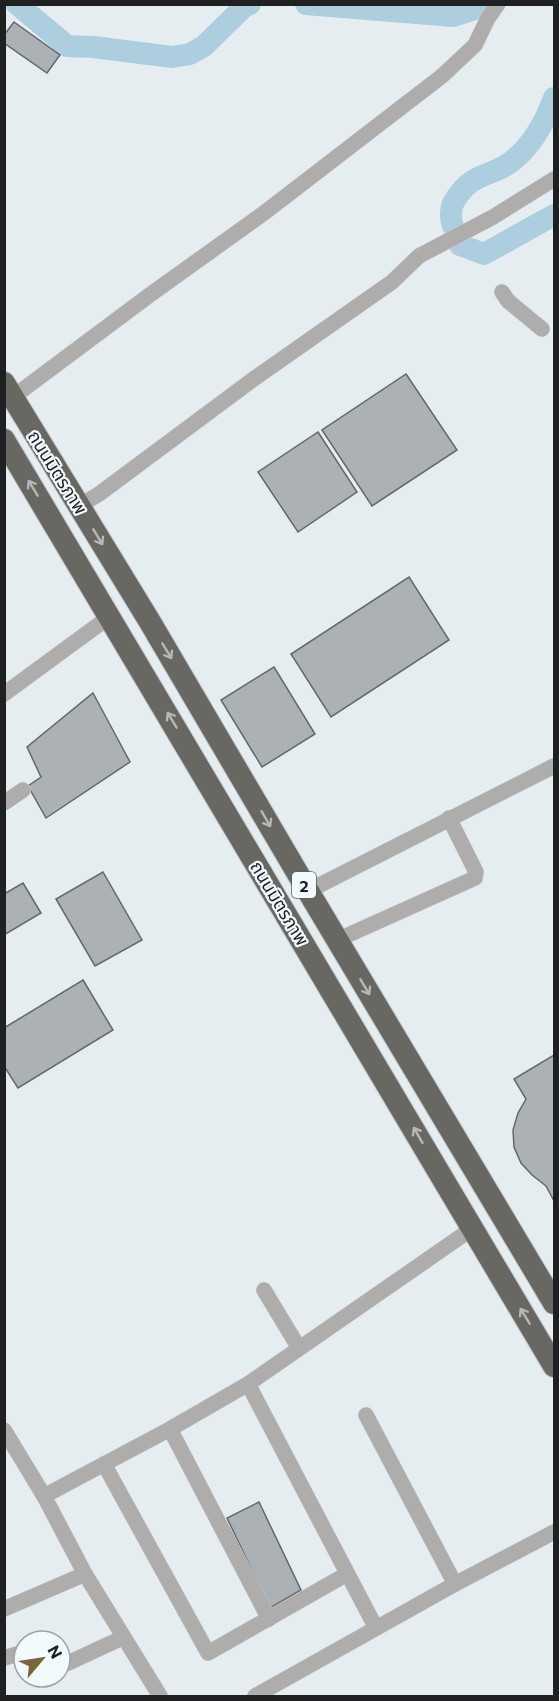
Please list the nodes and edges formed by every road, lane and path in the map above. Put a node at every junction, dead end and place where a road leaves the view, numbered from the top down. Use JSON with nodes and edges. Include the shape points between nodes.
{"nodes":[{"id":1,"x":498,"y":4,"type":"edge"},
{"id":2,"x":555,"y":179,"type":"edge"},
{"id":3,"x":501,"y":292,"type":"dead end"},
{"id":4,"x":542,"y":329,"type":"dead end"},
{"id":5,"x":9,"y":390,"type":"edge"},
{"id":6,"x":4,"y":440,"type":"edge"},
{"id":7,"x":79,"y":506,"type":"junction"},
{"id":8,"x":137,"y":601,"type":"junction"},
{"id":9,"x":109,"y":617,"type":"junction"},
{"id":10,"x":4,"y":694,"type":"edge"},
{"id":11,"x":555,"y":766,"type":"edge"},
{"id":12,"x":23,"y":790,"type":"dead end"},
{"id":13,"x":4,"y":804,"type":"edge"},
{"id":14,"x":449,"y":818,"type":"junction"},
{"id":15,"x":308,"y":891,"type":"junction"},
{"id":16,"x":337,"y":940,"type":"junction"},
{"id":17,"x":473,"y":1228,"type":"junction"},
{"id":18,"x":264,"y":1290,"type":"dead end"},
{"id":19,"x":555,"y":1303,"type":"edge"},
{"id":20,"x":299,"y":1348,"type":"junction"},
{"id":21,"x":555,"y":1366,"type":"edge"},
{"id":22,"x":249,"y":1384,"type":"junction"},
{"id":23,"x":366,"y":1415,"type":"dead end"},
{"id":24,"x":170,"y":1429,"type":"junction"},
{"id":25,"x":4,"y":1430,"type":"edge"},
{"id":26,"x":104,"y":1464,"type":"junction"},
{"id":27,"x":45,"y":1496,"type":"junction"},
{"id":28,"x":555,"y":1532,"type":"edge"},
{"id":29,"x":85,"y":1574,"type":"junction"},
{"id":30,"x":347,"y":1574,"type":"junction"},
{"id":31,"x":455,"y":1584,"type":"junction"},
{"id":32,"x":4,"y":1609,"type":"edge"},
{"id":33,"x":269,"y":1619,"type":"junction"},
{"id":34,"x":376,"y":1628,"type":"junction"},
{"id":35,"x":122,"y":1638,"type":"junction"},
{"id":36,"x":72,"y":1662,"type":"edge"},
{"id":37,"x":160,"y":1696,"type":"edge"},
{"id":38,"x":255,"y":1696,"type":"edge"}],
"edges":[{"from":1,"to":5,"type":"street","via":[[475,45],[442,76],[273,206]]},
{"from":2,"to":7,"type":"street","via":[[419,256],[392,282]]},
{"from":3,"to":4,"type":"street"},
{"from":5,"to":7,"type":"highway","name":"ถนนมิตรภาพ","number":"2"},
{"from":9,"to":6,"type":"highway","name":"ถนนมิตรภาพ","number":"2","one_way":true},
{"from":7,"to":8,"type":"highway","name":"ถนนมิตรภาพ","number":"2","one_way":true},
{"from":8,"to":9,"type":"highway"},
{"from":8,"to":15,"type":"highway","name":"ถนนมิตรภาพ","number":"2","one_way":true},
{"from":9,"to":10,"type":"street"},
{"from":17,"to":9,"type":"highway","name":"ถนนมิตรภาพ","number":"2","one_way":true},
{"from":11,"to":14,"type":"street"},
{"from":12,"to":13,"type":"street"},
{"from":14,"to":15,"type":"street"},
{"from":14,"to":16,"type":"street","via":[[477,872],[475,878]]},
{"from":15,"to":16,"type":"highway","name":"ถนนมิตรภาพ","number":"2"},
{"from":16,"to":19,"type":"highway","name":"ถนนมิตรภาพ","number":"2","one_way":true},
{"from":17,"to":20,"type":"street"},
{"from":21,"to":17,"type":"highway","name":"ถนนมิตรภาพ","number":"2","one_way":true},
{"from":18,"to":20,"type":"street"},
{"from":20,"to":22,"type":"street"},
{"from":22,"to":24,"type":"street"},
{"from":22,"to":30,"type":"street"},
{"from":23,"to":31,"type":"street"},
{"from":24,"to":26,"type":"street"},
{"from":24,"to":33,"type":"street"},
{"from":25,"to":27,"type":"street"},
{"from":26,"to":27,"type":"street"},
{"from":26,"to":33,"type":"street","via":[[208,1653]]},
{"from":27,"to":29,"type":"street"},
{"from":28,"to":31,"type":"street"},
{"from":29,"to":32,"type":"street"},
{"from":29,"to":35,"type":"street"},
{"from":30,"to":33,"type":"street"},
{"from":30,"to":34,"type":"street"},
{"from":31,"to":34,"type":"street"},
{"from":34,"to":38,"type":"street"},
{"from":35,"to":36,"type":"street"},
{"from":35,"to":37,"type":"street"}]}
